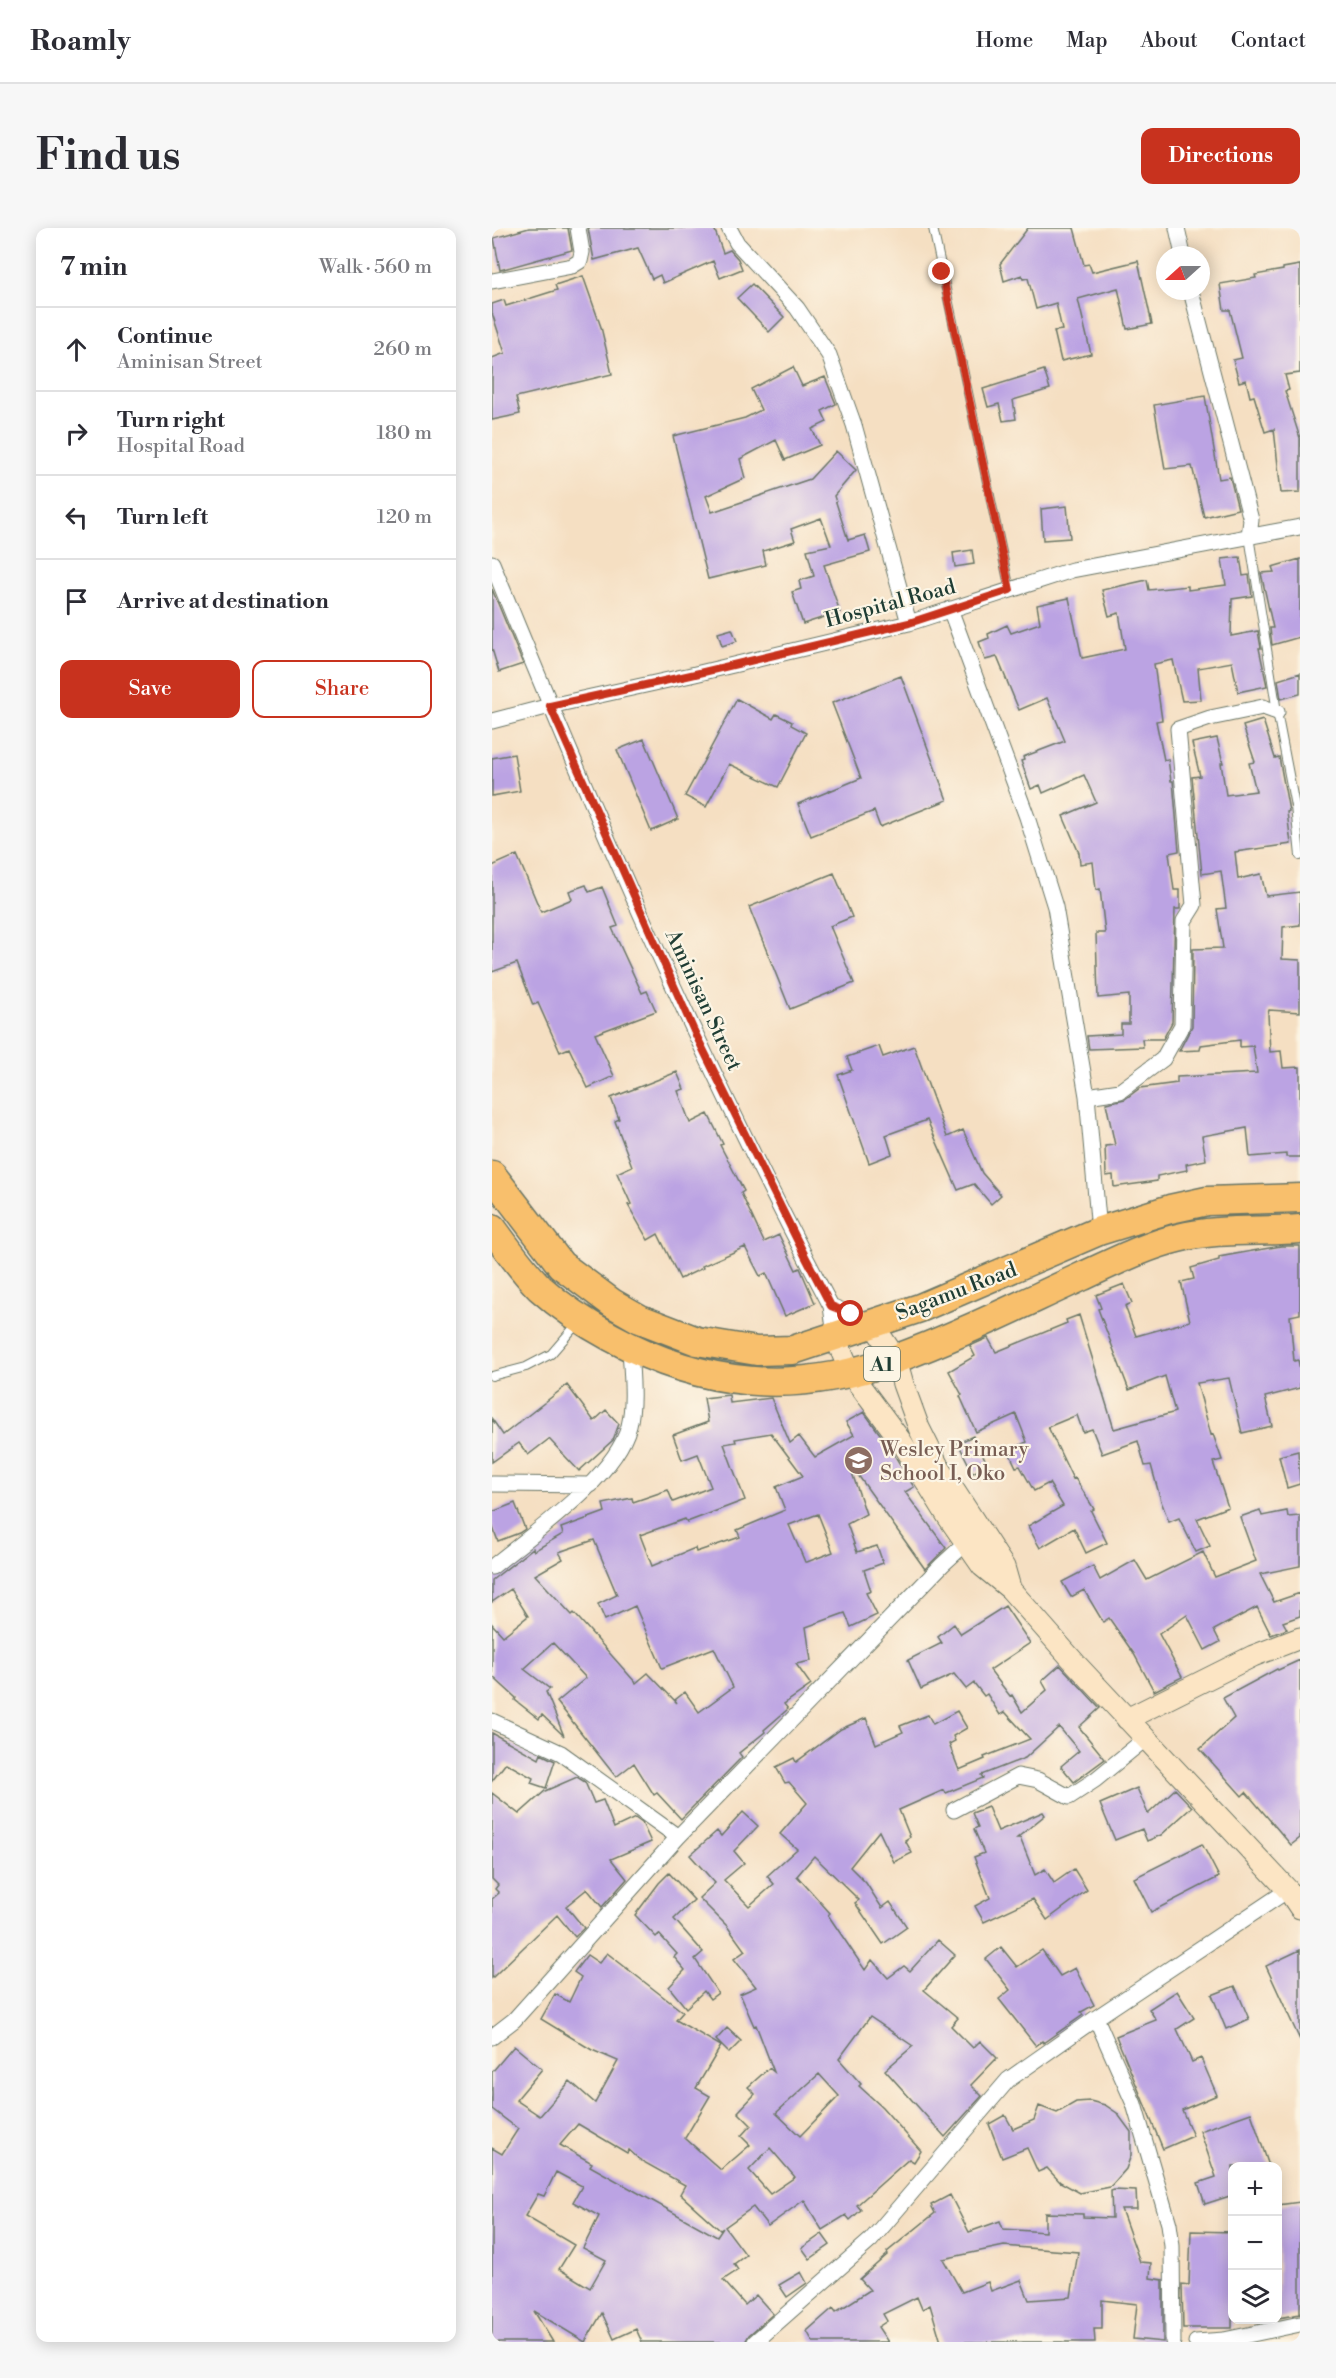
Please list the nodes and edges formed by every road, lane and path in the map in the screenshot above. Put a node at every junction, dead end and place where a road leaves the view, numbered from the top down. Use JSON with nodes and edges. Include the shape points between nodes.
{"nodes":[{"id":1,"x":578,"y":228,"type":"edge"},
{"id":2,"x":729,"y":228,"type":"edge"},
{"id":3,"x":933,"y":228,"type":"edge"},
{"id":4,"x":1177,"y":228,"type":"edge"},
{"id":5,"x":1181,"y":246,"type":"edge"},
{"id":6,"x":492,"y":281,"type":"edge"},
{"id":7,"x":1193,"y":300,"type":"edge"},
{"id":8,"x":1300,"y":527,"type":"edge"},
{"id":9,"x":1249,"y":536,"type":"junction"},
{"id":10,"x":492,"y":563,"type":"edge"},
{"id":11,"x":1010,"y":590,"type":"junction"},
{"id":12,"x":950,"y":609,"type":"junction"},
{"id":13,"x":909,"y":623,"type":"junction"},
{"id":14,"x":550,"y":706,"type":"junction"},
{"id":15,"x":1277,"y":712,"type":"junction"},
{"id":16,"x":492,"y":722,"type":"edge"},
{"id":17,"x":1300,"y":856,"type":"edge"},
{"id":18,"x":1087,"y":1096,"type":"junction"},
{"id":19,"x":492,"y":1175,"type":"edge"},
{"id":20,"x":1300,"y":1198,"type":"edge"},
{"id":21,"x":492,"y":1228,"type":"edge"},
{"id":22,"x":1300,"y":1229,"type":"edge"},
{"id":23,"x":1099,"y":1232,"type":"junction"},
{"id":24,"x":831,"y":1306,"type":"junction"},
{"id":25,"x":580,"y":1321,"type":"junction"},
{"id":26,"x":872,"y":1323,"type":"junction"},
{"id":27,"x":835,"y":1336,"type":"junction"},
{"id":28,"x":630,"y":1347,"type":"junction"},
{"id":29,"x":896,"y":1359,"type":"junction"},
{"id":30,"x":851,"y":1374,"type":"junction"},
{"id":31,"x":492,"y":1376,"type":"edge"},
{"id":32,"x":492,"y":1484,"type":"edge"},
{"id":33,"x":591,"y":1485,"type":"junction"},
{"id":34,"x":966,"y":1543,"type":"junction"},
{"id":35,"x":492,"y":1567,"type":"edge"},
{"id":36,"x":1010,"y":1589,"type":"junction"},
{"id":37,"x":1300,"y":1638,"type":"edge"},
{"id":38,"x":1127,"y":1719,"type":"junction"},
{"id":39,"x":492,"y":1721,"type":"edge"},
{"id":40,"x":1145,"y":1739,"type":"junction"},
{"id":41,"x":954,"y":1810,"type":"dead end"},
{"id":42,"x":678,"y":1837,"type":"junction"},
{"id":43,"x":1288,"y":1890,"type":"junction"},
{"id":44,"x":1300,"y":1908,"type":"edge"},
{"id":45,"x":1096,"y":2018,"type":"junction"},
{"id":46,"x":492,"y":2037,"type":"edge"},
{"id":47,"x":1297,"y":2325,"type":"edge"},
{"id":48,"x":755,"y":2342,"type":"edge"},
{"id":49,"x":1173,"y":2342,"type":"edge"},
{"id":50,"x":1196,"y":2342,"type":"edge"},
{"id":51,"x":1295,"y":2342,"type":"edge"}],
"edges":[{"from":1,"to":6,"type":"street","via":[[582,252],[580,261],[572,266]]},
{"from":2,"to":13,"type":"street","via":[[737,243],[797,309],[829,355],[854,425]]},
{"from":3,"to":11,"type":"lane"},
{"from":4,"to":5,"type":"street"},
{"from":7,"to":9,"type":"street","via":[[1251,520]]},
{"from":8,"to":9,"type":"street","name":"Hospital Road"},
{"from":9,"to":11,"type":"street","name":"Hospital Road","via":[[1071,570]]},
{"from":9,"to":15,"type":"lane"},
{"from":10,"to":14,"type":"street","name":"Aminisan Street"},
{"from":11,"to":12,"type":"street","name":"Hospital Road"},
{"from":12,"to":13,"type":"street","name":"Hospital Road"},
{"from":12,"to":18,"type":"street","via":[[1027,817],[1055,907]]},
{"from":13,"to":14,"type":"street","name":"Hospital Road"},
{"from":14,"to":16,"type":"street","name":"Hospital Road"},
{"from":14,"to":24,"type":"street","name":"Aminisan Street","via":[[694,1031]]},
{"from":15,"to":17,"type":"lane"},
{"from":15,"to":18,"type":"street","via":[[1263,707],[1178,729],[1194,905],[1184,921],[1182,1025],[1163,1059],[1138,1078],[1120,1091]]},
{"from":18,"to":23,"type":"street"},
{"from":19,"to":27,"type":"highway","name":"Sagamu Road","number":"A1","via":[[561,1265],[640,1319],[697,1341],[757,1351],[793,1350]]},
{"from":20,"to":23,"type":"highway","name":"Sagamu Road","number":"A1","via":[[1207,1201]]},
{"from":21,"to":25,"type":"highway","name":"Sagamu Road","number":"A1","via":[[540,1287]]},
{"from":22,"to":29,"type":"highway","name":"Sagamu Road","number":"A1","via":[[1210,1232],[1177,1238]]},
{"from":23,"to":26,"type":"highway","name":"Sagamu Road","number":"A1","via":[[920,1308]]},
{"from":24,"to":26,"type":"street"},
{"from":24,"to":27,"type":"street","name":"Aminisan Street"},
{"from":25,"to":28,"type":"highway","name":"Sagamu Road","number":"A1"},
{"from":25,"to":31,"type":"lane","via":[[551,1354],[526,1367]]},
{"from":26,"to":27,"type":"highway","name":"Sagamu Road","number":"A1"},
{"from":26,"to":29,"type":"main road"},
{"from":27,"to":30,"type":"main road"},
{"from":28,"to":30,"type":"highway","name":"Sagamu Road","number":"A1","via":[[688,1370],[756,1382]]},
{"from":28,"to":33,"type":"street","via":[[629,1426],[620,1449]]},
{"from":29,"to":30,"type":"highway","name":"Sagamu Road","number":"A1"},
{"from":29,"to":36,"type":"main road","via":[[919,1428],[937,1464],[1004,1567]]},
{"from":30,"to":34,"type":"main road","via":[[901,1441]]},
{"from":32,"to":33,"type":"street"},
{"from":33,"to":35,"type":"street"},
{"from":34,"to":36,"type":"main road","via":[[982,1566]]},
{"from":34,"to":42,"type":"street"},
{"from":36,"to":38,"type":"main road"},
{"from":37,"to":38,"type":"main road","via":[[1254,1656]]},
{"from":38,"to":40,"type":"main road"},
{"from":39,"to":42,"type":"street","via":[[561,1753]]},
{"from":40,"to":41,"type":"street","via":[[1069,1797],[1038,1780],[1017,1776]]},
{"from":40,"to":43,"type":"main road"},
{"from":42,"to":46,"type":"street","via":[[514,2020]]},
{"from":43,"to":44,"type":"main road"},
{"from":43,"to":45,"type":"street"},
{"from":45,"to":48,"type":"street","via":[[1008,2080],[871,2240]]},
{"from":45,"to":49,"type":"street","via":[[1134,2104],[1169,2224]]},
{"from":47,"to":50,"type":"street"},
{"from":47,"to":51,"type":"street"}]}
